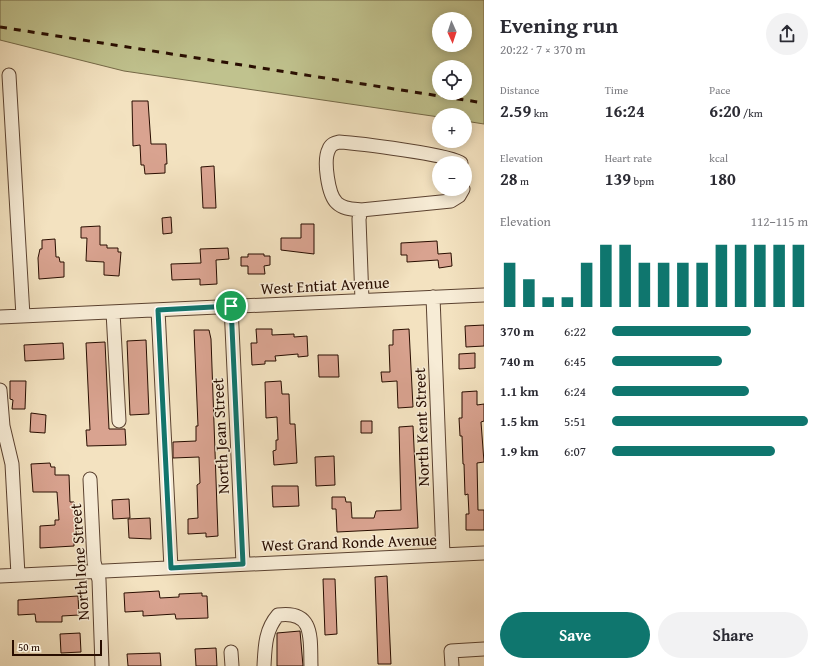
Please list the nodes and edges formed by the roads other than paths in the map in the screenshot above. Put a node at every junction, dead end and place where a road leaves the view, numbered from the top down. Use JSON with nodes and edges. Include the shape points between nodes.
{"nodes":[{"id":1,"x":9,"y":75,"type":"dead end"},
{"id":2,"x":434,"y":156,"type":"edge"},
{"id":3,"x":459,"y":196,"type":"edge"},
{"id":4,"x":361,"y":210,"type":"junction"},
{"id":5,"x":484,"y":295,"type":"edge"},
{"id":6,"x":433,"y":297,"type":"junction"},
{"id":7,"x":362,"y":300,"type":"junction"},
{"id":8,"x":231,"y":306,"type":"junction"},
{"id":9,"x":158,"y":310,"type":"junction"},
{"id":10,"x":113,"y":312,"type":"junction"},
{"id":11,"x":23,"y":316,"type":"junction"},
{"id":12,"x":0,"y":317,"type":"edge"},
{"id":13,"x":0,"y":390,"type":"edge"},
{"id":14,"x":119,"y":421,"type":"dead end"},
{"id":15,"x":90,"y":479,"type":"dead end"},
{"id":16,"x":484,"y":553,"type":"edge"},
{"id":17,"x":443,"y":555,"type":"junction"},
{"id":18,"x":243,"y":564,"type":"junction"},
{"id":19,"x":171,"y":568,"type":"junction"},
{"id":20,"x":96,"y":571,"type":"junction"},
{"id":21,"x":18,"y":575,"type":"junction"},
{"id":22,"x":0,"y":576,"type":"edge"},
{"id":23,"x":484,"y":649,"type":"edge"},
{"id":24,"x":231,"y":652,"type":"dead end"},
{"id":25,"x":102,"y":666,"type":"edge"},
{"id":26,"x":232,"y":666,"type":"edge"},
{"id":27,"x":264,"y":666,"type":"edge"},
{"id":28,"x":311,"y":666,"type":"edge"},
{"id":29,"x":452,"y":666,"type":"edge"}],
"edges":[{"from":1,"to":11,"type":"street"},
{"from":2,"to":4,"type":"street","via":[[344,142],[333,144],[326,162],[330,194],[337,204]]},
{"from":3,"to":4,"type":"street","via":[[451,201]]},
{"from":4,"to":7,"type":"street","via":[[359,219]]},
{"from":5,"to":6,"type":"street","name":"West Entiat Avenue"},
{"from":6,"to":7,"type":"street","name":"West Entiat Avenue"},
{"from":6,"to":17,"type":"street","name":"North Kent Street"},
{"from":7,"to":8,"type":"street","name":"West Entiat Avenue"},
{"from":8,"to":9,"type":"street","name":"West Entiat Avenue"},
{"from":8,"to":18,"type":"street","name":"North Jean Street"},
{"from":9,"to":10,"type":"street","name":"West Entiat Avenue"},
{"from":9,"to":19,"type":"street"},
{"from":10,"to":11,"type":"street","name":"West Entiat Avenue"},
{"from":10,"to":14,"type":"street"},
{"from":11,"to":12,"type":"street","name":"West Entiat Avenue"},
{"from":13,"to":21,"type":"street","via":[[3,426],[12,464]]},
{"from":15,"to":20,"type":"street","name":"North Ione Street"},
{"from":16,"to":17,"type":"street","name":"West Grand Ronde Avenue"},
{"from":17,"to":18,"type":"street","name":"West Grand Ronde Avenue"},
{"from":18,"to":19,"type":"street","name":"West Grand Ronde Avenue"},
{"from":19,"to":20,"type":"street","name":"West Grand Ronde Avenue"},
{"from":20,"to":21,"type":"street","name":"West Grand Ronde Avenue"},
{"from":20,"to":25,"type":"street","name":"North Ione Street","via":[[99,580]]},
{"from":21,"to":22,"type":"street","name":"West Grand Ronde Avenue"},
{"from":23,"to":29,"type":"street","via":[[451,651]]},
{"from":24,"to":26,"type":"street"},
{"from":27,"to":28,"type":"street","via":[[266,636],[270,624],[278,615],[291,613],[301,618],[309,628]]}]}
